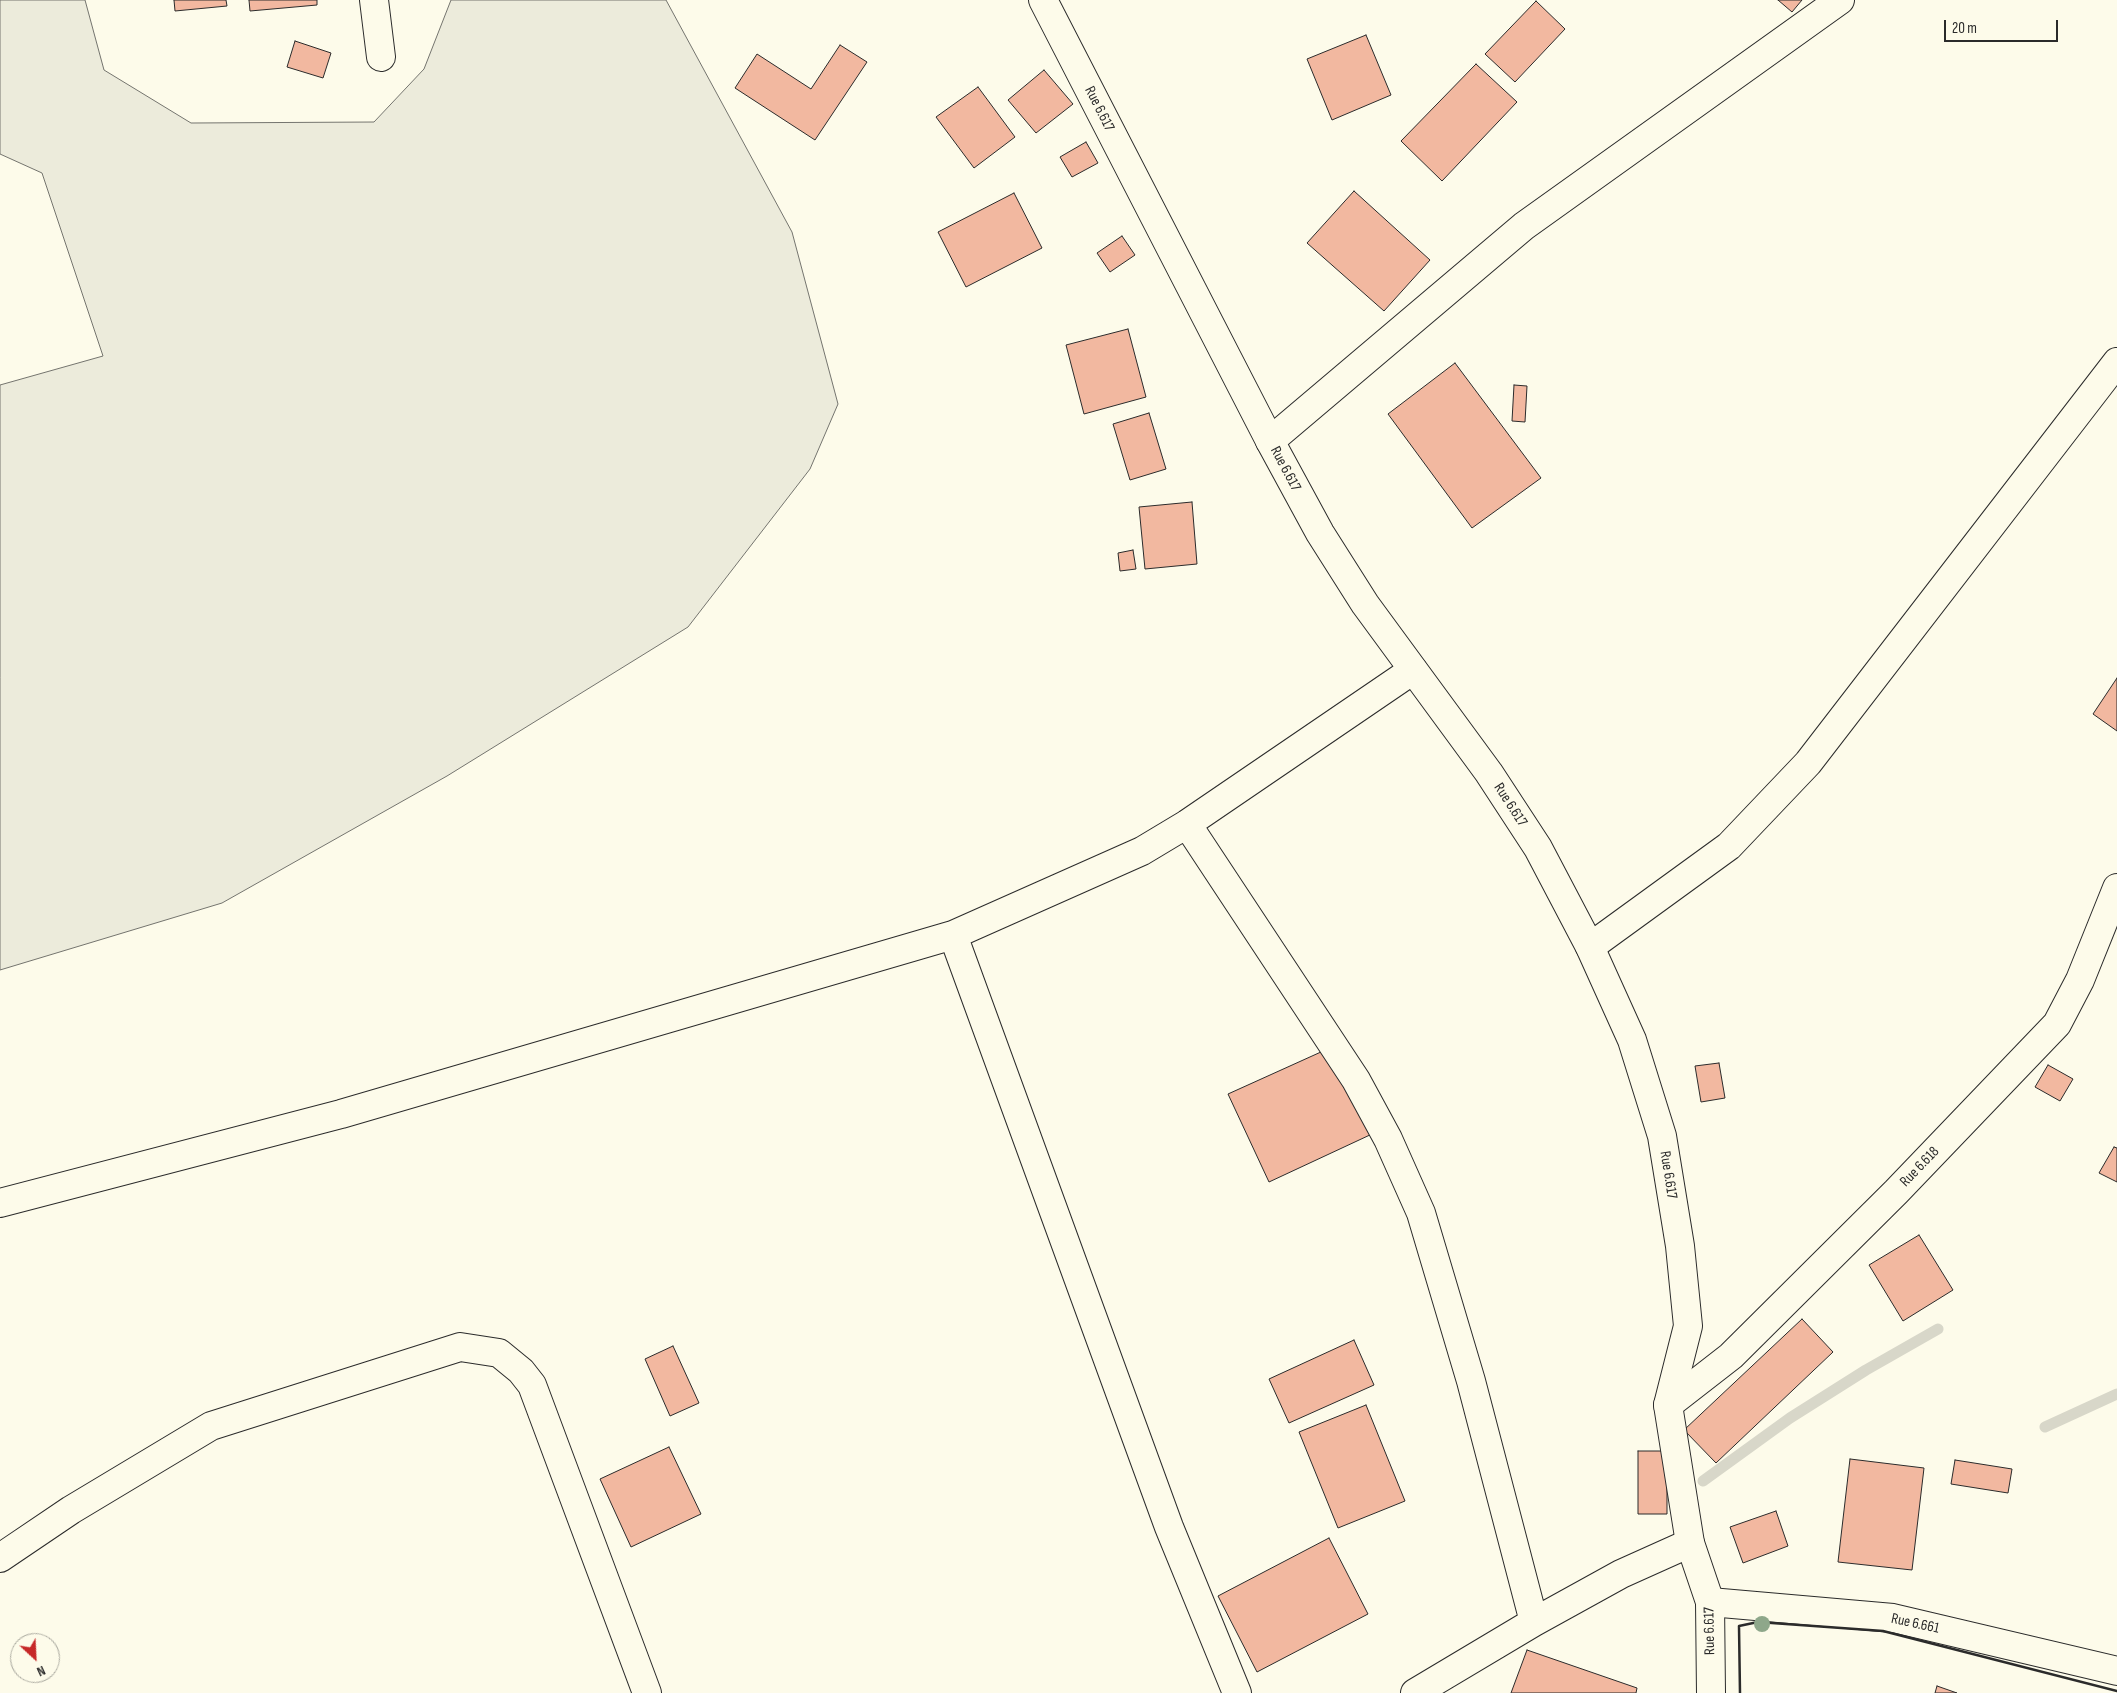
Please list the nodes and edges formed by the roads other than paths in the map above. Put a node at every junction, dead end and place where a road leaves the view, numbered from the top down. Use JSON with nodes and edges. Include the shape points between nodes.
{"nodes":[{"id":1,"x":374,"y":0,"type":"edge"},
{"id":2,"x":1043,"y":0,"type":"edge"},
{"id":3,"x":1840,"y":0,"type":"edge"},
{"id":4,"x":381,"y":57,"type":"dead end"},
{"id":5,"x":2117,"y":362,"type":"edge"},
{"id":6,"x":1270,"y":441,"type":"junction"},
{"id":7,"x":1414,"y":670,"type":"junction"},
{"id":8,"x":1188,"y":824,"type":"junction"},
{"id":9,"x":2117,"y":888,"type":"edge"},
{"id":10,"x":953,"y":935,"type":"junction"},
{"id":11,"x":1590,"y":946,"type":"junction"},
{"id":12,"x":0,"y":1203,"type":"edge"},
{"id":13,"x":1668,"y":1405,"type":"junction"},
{"id":14,"x":1690,"y":1543,"type":"junction"},
{"id":15,"x":0,"y":1558,"type":"edge"},
{"id":16,"x":1710,"y":1602,"type":"junction"},
{"id":17,"x":1534,"y":1622,"type":"junction"},
{"id":18,"x":2117,"y":1671,"type":"edge"},
{"id":19,"x":648,"y":1693,"type":"edge"},
{"id":20,"x":1237,"y":1693,"type":"edge"},
{"id":21,"x":1415,"y":1693,"type":"edge"},
{"id":22,"x":1711,"y":1693,"type":"edge"}],
"edges":[{"from":1,"to":4,"type":"street"},
{"from":2,"to":6,"type":"street","name":"Rue 6.617"},
{"from":3,"to":6,"type":"street","via":[[1524,226]]},
{"from":5,"to":11,"type":"street","via":[[1808,763],[1729,846]]},
{"from":6,"to":7,"type":"street","name":"Rue 6.617","via":[[1320,533],[1365,604]]},
{"from":7,"to":8,"type":"street"},
{"from":7,"to":11,"type":"street","name":"Rue 6.617","via":[[1489,773],[1538,848]]},
{"from":8,"to":10,"type":"street","via":[[1142,851]]},
{"from":8,"to":17,"type":"street","via":[[1356,1080],[1388,1139],[1421,1213],[1471,1380]]},
{"from":9,"to":13,"type":"street","name":"Rue 6.618","via":[[2080,980],[2057,1024],[1896,1192],[1731,1356]]},
{"from":10,"to":12,"type":"street","via":[[341,1114]]},
{"from":10,"to":20,"type":"street","via":[[1169,1527]]},
{"from":11,"to":13,"type":"street","name":"Rue 6.617","via":[[1632,1040],[1662,1136],[1680,1246],[1688,1326]]},
{"from":13,"to":14,"type":"street","name":"Rue 6.617"},
{"from":14,"to":16,"type":"street","name":"Rue 6.617"},
{"from":14,"to":17,"type":"street","via":[[1621,1574]]},
{"from":15,"to":19,"type":"street","via":[[70,1510],[211,1426],[460,1347],[499,1353],[532,1385]]},
{"from":16,"to":18,"type":"street","name":"Rue 6.661","via":[[1893,1618]]},
{"from":16,"to":22,"type":"street","name":"Rue 6.617"},
{"from":17,"to":21,"type":"street"}]}
